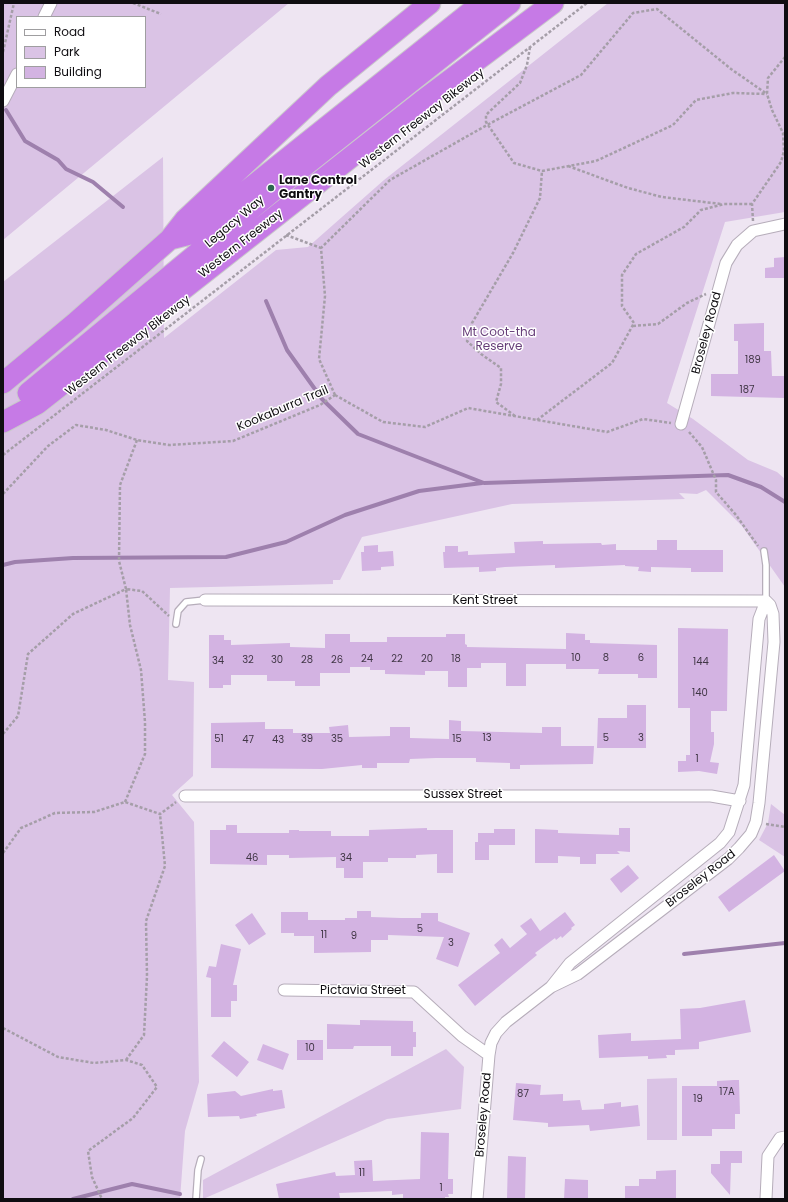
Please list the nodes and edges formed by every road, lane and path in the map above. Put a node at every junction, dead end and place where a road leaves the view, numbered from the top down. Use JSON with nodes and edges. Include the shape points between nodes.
{"nodes":[{"id":1,"x":14,"y":3,"type":"edge"},
{"id":2,"x":51,"y":3,"type":"edge"},
{"id":3,"x":133,"y":3,"type":"edge"},
{"id":4,"x":430,"y":3,"type":"edge"},
{"id":5,"x":482,"y":3,"type":"edge"},
{"id":6,"x":510,"y":3,"type":"edge"},
{"id":7,"x":553,"y":3,"type":"edge"},
{"id":8,"x":587,"y":3,"type":"edge"},
{"id":9,"x":161,"y":14,"type":"dead end"},
{"id":10,"x":44,"y":16,"type":"edge"},
{"id":11,"x":530,"y":47,"type":"junction"},
{"id":12,"x":3,"y":52,"type":"edge"},
{"id":13,"x":785,"y":57,"type":"edge"},
{"id":14,"x":16,"y":76,"type":"edge"},
{"id":15,"x":767,"y":94,"type":"junction"},
{"id":16,"x":3,"y":101,"type":"edge"},
{"id":17,"x":487,"y":125,"type":"junction"},
{"id":18,"x":568,"y":166,"type":"junction"},
{"id":19,"x":542,"y":172,"type":"junction"},
{"id":20,"x":724,"y":204,"type":"junction"},
{"id":21,"x":752,"y":204,"type":"junction"},
{"id":22,"x":785,"y":224,"type":"edge"},
{"id":23,"x":753,"y":231,"type":"junction"},
{"id":24,"x":286,"y":235,"type":"junction"},
{"id":25,"x":170,"y":239,"type":"junction"},
{"id":26,"x":321,"y":248,"type":"junction"},
{"id":27,"x":719,"y":288,"type":"junction"},
{"id":28,"x":633,"y":326,"type":"junction"},
{"id":29,"x":3,"y":383,"type":"edge"},
{"id":30,"x":335,"y":395,"type":"junction"},
{"id":31,"x":516,"y":417,"type":"junction"},
{"id":32,"x":537,"y":420,"type":"junction"},
{"id":33,"x":4,"y":421,"type":"edge"},
{"id":34,"x":682,"y":424,"type":"junction"},
{"id":35,"x":137,"y":440,"type":"junction"},
{"id":36,"x":3,"y":455,"type":"edge"},
{"id":37,"x":3,"y":494,"type":"edge"},
{"id":38,"x":764,"y":553,"type":"joint"},
{"id":39,"x":126,"y":589,"type":"junction"},
{"id":40,"x":205,"y":600,"type":"joint"},
{"id":41,"x":766,"y":601,"type":"junction"},
{"id":42,"x":176,"y":624,"type":"joint"},
{"id":43,"x":3,"y":734,"type":"edge"},
{"id":44,"x":185,"y":796,"type":"joint"},
{"id":45,"x":740,"y":801,"type":"junction"},
{"id":46,"x":125,"y":802,"type":"junction"},
{"id":47,"x":160,"y":814,"type":"junction"},
{"id":48,"x":756,"y":822,"type":"junction"},
{"id":49,"x":785,"y":827,"type":"edge"},
{"id":50,"x":3,"y":853,"type":"edge"},
{"id":51,"x":551,"y":987,"type":"junction"},
{"id":52,"x":284,"y":990,"type":"dead end"},
{"id":53,"x":3,"y":1028,"type":"edge"},
{"id":54,"x":489,"y":1055,"type":"junction"},
{"id":55,"x":126,"y":1060,"type":"junction"},
{"id":56,"x":785,"y":1137,"type":"edge"},
{"id":57,"x":201,"y":1159,"type":"dead end"},
{"id":58,"x":102,"y":1199,"type":"edge"},
{"id":59,"x":196,"y":1199,"type":"edge"},
{"id":60,"x":477,"y":1199,"type":"edge"},
{"id":61,"x":766,"y":1199,"type":"edge"}],
"edges":[{"from":1,"to":12,"type":"path"},
{"from":2,"to":10,"type":"street"},
{"from":3,"to":9,"type":"path"},
{"from":4,"to":25,"type":"highway","via":[[328,86],[185,220]]},
{"from":5,"to":25,"type":"highway","name":"Legacy Way","via":[[194,233]]},
{"from":6,"to":33,"type":"highway","name":"Legacy Way","via":[[274,190],[26,394]]},
{"from":7,"to":33,"type":"highway","name":"Western Freeway","via":[[415,107],[37,404]]},
{"from":8,"to":11,"type":"path","name":"Western Freeway Bikeway"},
{"from":11,"to":17,"type":"path","via":[[520,83],[486,115]]},
{"from":11,"to":24,"type":"path","name":"Western Freeway Bikeway"},
{"from":13,"to":15,"type":"path","via":[[768,78]]},
{"from":14,"to":16,"type":"street"},
{"from":15,"to":17,"type":"path","via":[[731,69],[657,9],[633,13],[581,75]]},
{"from":15,"to":18,"type":"path","via":[[733,93],[696,100],[673,125],[596,161]]},
{"from":15,"to":21,"type":"path","via":[[783,132],[784,151],[781,162]]},
{"from":17,"to":19,"type":"path","via":[[514,163]]},
{"from":17,"to":26,"type":"path","via":[[390,180]]},
{"from":18,"to":19,"type":"path"},
{"from":18,"to":20,"type":"path","via":[[628,188],[662,197]]},
{"from":19,"to":31,"type":"path","via":[[540,198],[513,253],[472,322],[467,342],[501,368],[501,384],[496,402]]},
{"from":20,"to":21,"type":"path"},
{"from":20,"to":28,"type":"path","via":[[701,210],[684,227],[636,254],[622,275],[622,306],[634,323]]},
{"from":21,"to":23,"type":"path"},
{"from":22,"to":23,"type":"street"},
{"from":23,"to":27,"type":"street","name":"Broseley Road","via":[[737,245],[726,263]]},
{"from":24,"to":26,"type":"path"},
{"from":24,"to":36,"type":"path","name":"Western Freeway Bikeway"},
{"from":25,"to":29,"type":"highway"},
{"from":26,"to":30,"type":"path","via":[[326,296],[319,359]]},
{"from":27,"to":28,"type":"path","via":[[687,303],[658,324]]},
{"from":27,"to":34,"type":"street","name":"Broseley Road"},
{"from":28,"to":32,"type":"path","via":[[612,363]]},
{"from":30,"to":31,"type":"path","name":"Kookaburra Trail","via":[[383,422],[425,427],[468,408]]},
{"from":30,"to":35,"type":"path","name":"Kookaburra Trail","via":[[320,404],[233,441],[169,445]]},
{"from":31,"to":32,"type":"path","name":"Kookaburra Trail"},
{"from":32,"to":34,"type":"path","name":"Kookaburra Trail","via":[[607,432],[643,419]]},
{"from":34,"to":38,"type":"path","via":[[702,447],[716,480],[716,492]]},
{"from":35,"to":37,"type":"path","name":"Kookaburra Trail","via":[[106,430],[76,425],[48,446]]},
{"from":35,"to":39,"type":"path","via":[[120,485],[119,561]]},
{"from":38,"to":41,"type":"lane","name":"Broseley Road"},
{"from":39,"to":42,"type":"path","via":[[142,591]]},
{"from":39,"to":43,"type":"path","via":[[73,614],[28,654],[18,716]]},
{"from":39,"to":46,"type":"path","via":[[130,625],[141,670],[146,722],[145,754]]},
{"from":40,"to":41,"type":"street","name":"Kent Street"},
{"from":40,"to":42,"type":"lane","via":[[186,602],[178,611]]},
{"from":41,"to":45,"type":"street","name":"Broseley Road","via":[[759,619],[745,778]]},
{"from":41,"to":48,"type":"street","name":"Broseley Road","via":[[773,614],[774,642]]},
{"from":44,"to":45,"type":"street","name":"Sussex Street","via":[[711,796]]},
{"from":44,"to":47,"type":"path"},
{"from":45,"to":51,"type":"street","name":"Broseley Road","via":[[724,840],[570,963]]},
{"from":46,"to":47,"type":"path"},
{"from":46,"to":50,"type":"path","via":[[94,812],[55,813],[21,828]]},
{"from":47,"to":55,"type":"path","via":[[165,866],[146,921],[144,1034]]},
{"from":48,"to":49,"type":"path"},
{"from":48,"to":51,"type":"street","name":"Broseley Road","via":[[747,838],[728,859],[578,974]]},
{"from":51,"to":54,"type":"street","name":"Broseley Road","via":[[499,1029]]},
{"from":52,"to":54,"type":"street","name":"Pictavia Street","via":[[414,992],[465,1038]]},
{"from":53,"to":55,"type":"path","via":[[58,1057],[94,1063]]},
{"from":54,"to":60,"type":"street","name":"Broseley Road"},
{"from":55,"to":58,"type":"path","via":[[142,1065],[157,1087],[134,1118],[88,1151],[92,1177]]},
{"from":56,"to":61,"type":"street","via":[[780,1138],[768,1156]]},
{"from":57,"to":59,"type":"lane"}]}
